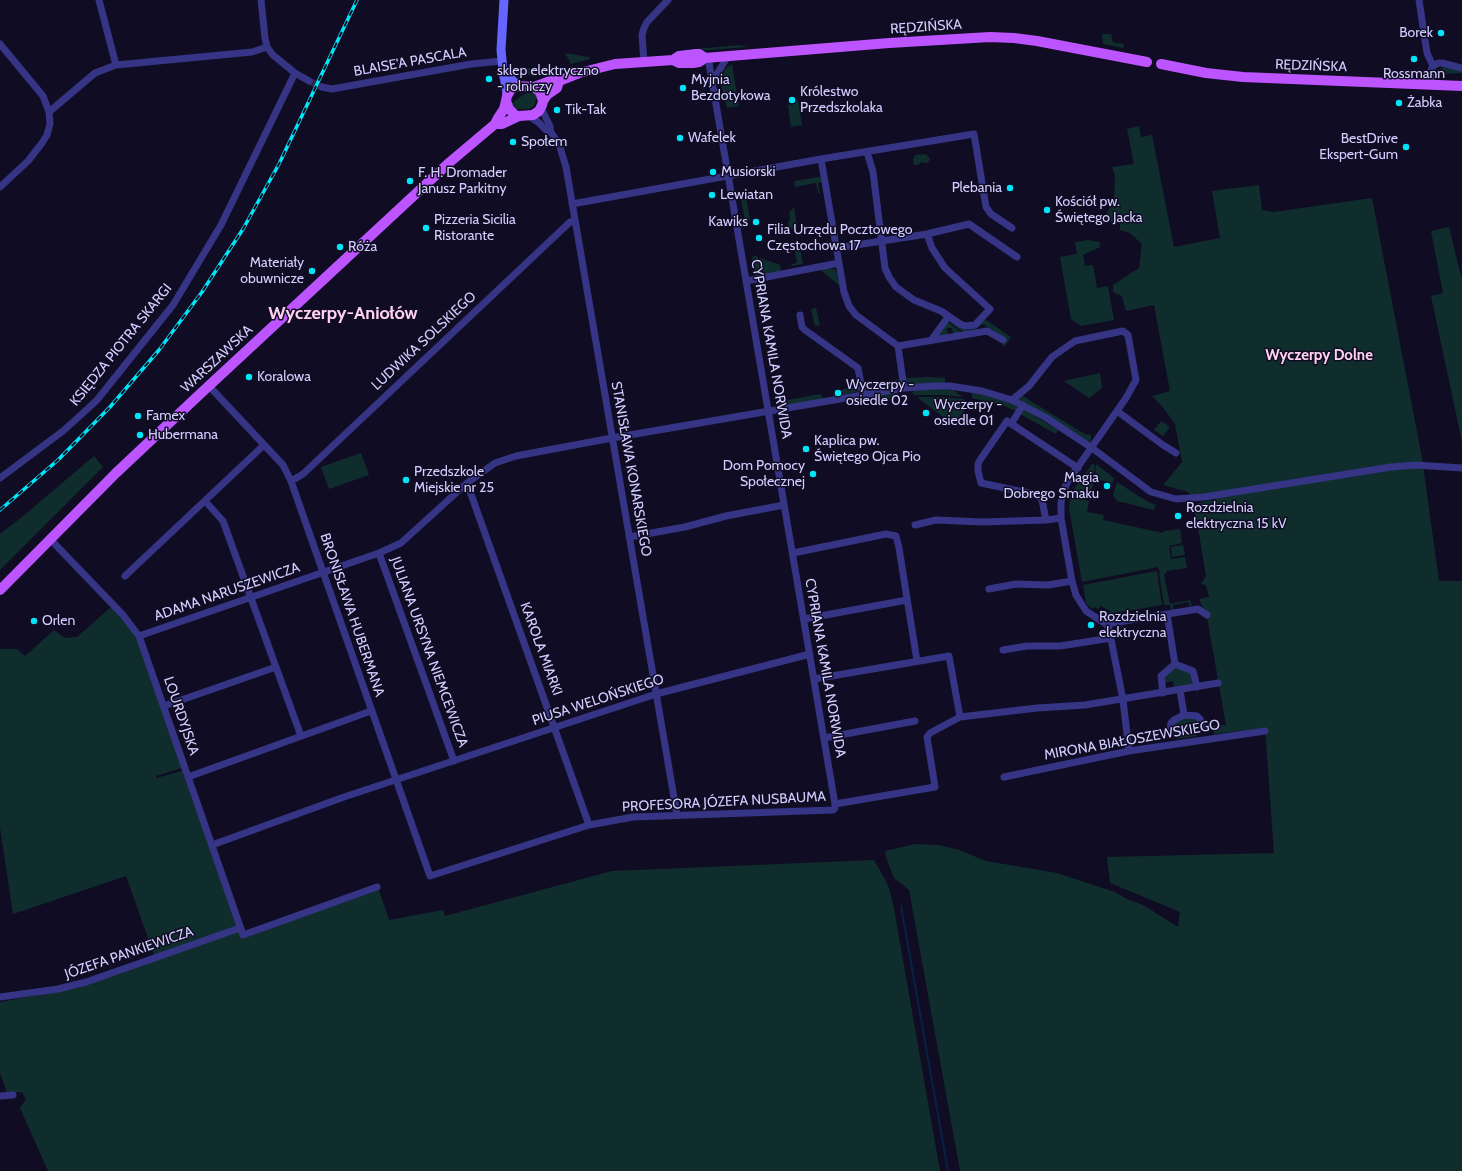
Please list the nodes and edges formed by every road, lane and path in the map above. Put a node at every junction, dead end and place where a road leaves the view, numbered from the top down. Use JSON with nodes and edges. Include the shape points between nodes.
{"nodes":[{"id":1,"x":99,"y":0,"type":"edge"},
{"id":2,"x":261,"y":0,"type":"edge"},
{"id":3,"x":504,"y":0,"type":"edge"},
{"id":4,"x":668,"y":0,"type":"edge"},
{"id":5,"x":1419,"y":0,"type":"edge"},
{"id":6,"x":0,"y":44,"type":"edge"},
{"id":7,"x":267,"y":47,"type":"junction"},
{"id":8,"x":728,"y":56,"type":"junction"},
{"id":9,"x":706,"y":58,"type":"junction"},
{"id":10,"x":644,"y":62,"type":"junction"},
{"id":11,"x":116,"y":65,"type":"junction"},
{"id":12,"x":503,"y":66,"type":"junction"},
{"id":13,"x":1433,"y":66,"type":"junction"},
{"id":14,"x":1462,"y":68,"type":"edge"},
{"id":15,"x":295,"y":72,"type":"junction"},
{"id":16,"x":309,"y":81,"type":"tunnel mouth"},
{"id":17,"x":559,"y":81,"type":"junction"},
{"id":18,"x":712,"y":82,"type":"junction"},
{"id":19,"x":1430,"y":85,"type":"junction"},
{"id":20,"x":520,"y":86,"type":"junction"},
{"id":21,"x":1462,"y":86,"type":"edge"},
{"id":22,"x":322,"y":87,"type":"tunnel mouth"},
{"id":23,"x":534,"y":87,"type":"junction"},
{"id":24,"x":507,"y":98,"type":"junction"},
{"id":25,"x":542,"y":105,"type":"junction"},
{"id":26,"x":49,"y":112,"type":"junction"},
{"id":27,"x":524,"y":116,"type":"junction"},
{"id":28,"x":495,"y":124,"type":"junction"},
{"id":29,"x":550,"y":131,"type":"junction"},
{"id":30,"x":867,"y":152,"type":"junction"},
{"id":31,"x":821,"y":159,"type":"junction"},
{"id":32,"x":728,"y":176,"type":"junction"},
{"id":33,"x":0,"y":187,"type":"edge"},
{"id":34,"x":572,"y":204,"type":"junction"},
{"id":35,"x":575,"y":220,"type":"junction"},
{"id":36,"x":1012,"y":228,"type":"dead end"},
{"id":37,"x":927,"y":234,"type":"junction"},
{"id":38,"x":881,"y":241,"type":"junction"},
{"id":39,"x":837,"y":248,"type":"junction"},
{"id":40,"x":1017,"y":257,"type":"dead end"},
{"id":41,"x":839,"y":264,"type":"junction"},
{"id":42,"x":746,"y":281,"type":"junction"},
{"id":43,"x":800,"y":315,"type":"dead end"},
{"id":44,"x":948,"y":317,"type":"junction"},
{"id":45,"x":932,"y":339,"type":"junction"},
{"id":46,"x":1003,"y":340,"type":"dead end"},
{"id":47,"x":898,"y":346,"type":"junction"},
{"id":48,"x":210,"y":386,"type":"junction"},
{"id":49,"x":904,"y":388,"type":"junction"},
{"id":50,"x":863,"y":395,"type":"junction"},
{"id":51,"x":1012,"y":400,"type":"junction"},
{"id":52,"x":1023,"y":405,"type":"junction"},
{"id":53,"x":1117,"y":411,"type":"junction"},
{"id":54,"x":768,"y":412,"type":"junction"},
{"id":55,"x":1011,"y":424,"type":"junction"},
{"id":56,"x":612,"y":438,"type":"junction"},
{"id":57,"x":264,"y":445,"type":"junction"},
{"id":58,"x":1092,"y":448,"type":"junction"},
{"id":59,"x":1176,"y":453,"type":"dead end"},
{"id":60,"x":1078,"y":468,"type":"junction"},
{"id":61,"x":1462,"y":468,"type":"edge"},
{"id":62,"x":0,"y":478,"type":"edge"},
{"id":63,"x":291,"y":481,"type":"junction"},
{"id":64,"x":467,"y":483,"type":"junction"},
{"id":65,"x":205,"y":501,"type":"junction"},
{"id":66,"x":784,"y":506,"type":"junction"},
{"id":67,"x":1061,"y":518,"type":"junction"},
{"id":68,"x":1046,"y":520,"type":"junction"},
{"id":69,"x":915,"y":525,"type":"dead end"},
{"id":70,"x":629,"y":538,"type":"junction"},
{"id":71,"x":50,"y":539,"type":"junction"},
{"id":72,"x":379,"y":553,"type":"junction"},
{"id":73,"x":792,"y":554,"type":"junction"},
{"id":74,"x":324,"y":572,"type":"junction"},
{"id":75,"x":125,"y":576,"type":"dead end"},
{"id":76,"x":1072,"y":581,"type":"junction"},
{"id":77,"x":989,"y":589,"type":"dead end"},
{"id":78,"x":0,"y":590,"type":"edge"},
{"id":79,"x":252,"y":598,"type":"junction"},
{"id":80,"x":907,"y":600,"type":"junction"},
{"id":81,"x":1167,"y":614,"type":"junction"},
{"id":82,"x":1207,"y":615,"type":"dead end"},
{"id":83,"x":804,"y":619,"type":"junction"},
{"id":84,"x":1106,"y":624,"type":"junction"},
{"id":85,"x":139,"y":636,"type":"junction"},
{"id":86,"x":1111,"y":638,"type":"junction"},
{"id":87,"x":1003,"y":650,"type":"dead end"},
{"id":88,"x":810,"y":654,"type":"junction"},
{"id":89,"x":917,"y":661,"type":"junction"},
{"id":90,"x":1175,"y":664,"type":"junction"},
{"id":91,"x":276,"y":667,"type":"junction"},
{"id":92,"x":814,"y":679,"type":"junction"},
{"id":93,"x":1218,"y":683,"type":"dead end"},
{"id":94,"x":1197,"y":687,"type":"junction"},
{"id":95,"x":1180,"y":690,"type":"junction"},
{"id":96,"x":1163,"y":693,"type":"junction"},
{"id":97,"x":656,"y":694,"type":"junction"},
{"id":98,"x":1123,"y":700,"type":"junction"},
{"id":99,"x":164,"y":706,"type":"junction"},
{"id":100,"x":371,"y":711,"type":"junction"},
{"id":101,"x":1184,"y":714,"type":"junction"},
{"id":102,"x":960,"y":717,"type":"junction"},
{"id":103,"x":915,"y":722,"type":"dead end"},
{"id":104,"x":555,"y":728,"type":"junction"},
{"id":105,"x":1203,"y":728,"type":"dead end"},
{"id":106,"x":1265,"y":731,"type":"dead end"},
{"id":107,"x":1170,"y":732,"type":"dead end"},
{"id":108,"x":301,"y":736,"type":"junction"},
{"id":109,"x":824,"y":738,"type":"junction"},
{"id":110,"x":1130,"y":751,"type":"junction"},
{"id":111,"x":454,"y":761,"type":"junction"},
{"id":112,"x":188,"y":777,"type":"junction"},
{"id":113,"x":1004,"y":777,"type":"dead end"},
{"id":114,"x":396,"y":780,"type":"junction"},
{"id":115,"x":835,"y":806,"type":"junction"},
{"id":116,"x":677,"y":815,"type":"junction"},
{"id":117,"x":589,"y":825,"type":"junction"},
{"id":118,"x":212,"y":845,"type":"junction"},
{"id":119,"x":430,"y":876,"type":"joint"},
{"id":120,"x":377,"y":887,"type":"dead end"},
{"id":121,"x":240,"y":928,"type":"junction"},
{"id":122,"x":0,"y":998,"type":"edge"},
{"id":123,"x":13,"y":1095,"type":"dead end"},
{"id":124,"x":0,"y":1096,"type":"edge"}],
"edges":[{"from":1,"to":11,"type":"street"},
{"from":2,"to":7,"type":"street"},
{"from":3,"to":12,"type":"street","via":[[501,50]]},
{"from":4,"to":10,"type":"street","via":[[646,22],[642,35]]},
{"from":5,"to":13,"type":"street","via":[[1427,53]]},
{"from":6,"to":26,"type":"street","via":[[43,96]]},
{"from":7,"to":11,"type":"street","via":[[252,52]]},
{"from":7,"to":15,"type":"street"},
{"from":8,"to":9,"type":"main road","name":"RĘDZIŃSKA"},
{"from":8,"to":18,"type":"street"},
{"from":8,"to":19,"type":"main road","name":"RĘDZIŃSKA","via":[[990,37],[1037,40],[1147,62],[1152,58],[1161,64],[1242,77]]},
{"from":9,"to":10,"type":"main road","via":[[693,63],[679,63],[673,60]]},
{"from":9,"to":18,"type":"street","name":"CYPRIANA KAMILA NORWIDA"},
{"from":10,"to":17,"type":"main road","via":[[597,68]]},
{"from":11,"to":26,"type":"street","via":[[95,74]]},
{"from":12,"to":20,"type":"street","via":[[512,80]]},
{"from":12,"to":22,"type":"street","name":"BLAISE'A PASCALA","via":[[471,64],[332,89]]},
{"from":12,"to":24,"type":"street"},
{"from":13,"to":14,"type":"street","via":[[1442,63]]},
{"from":13,"to":19,"type":"street"},
{"from":15,"to":16,"type":"street"},
{"from":15,"to":62,"type":"street","name":"KSIĘDZA PIOTRA SKARGI","via":[[221,225],[173,305],[97,400],[63,431]]},
{"from":17,"to":23,"type":"main road","via":[[553,80]]},
{"from":17,"to":25,"type":"main road","via":[[557,88],[547,95]]},
{"from":18,"to":32,"type":"street","name":"CYPRIANA KAMILA NORWIDA"},
{"from":19,"to":21,"type":"main road","name":"RĘDZIŃSKA"},
{"from":20,"to":23,"type":"main road"},
{"from":20,"to":24,"type":"main road","via":[[513,87]]},
{"from":23,"to":25,"type":"main road","via":[[540,92]]},
{"from":24,"to":27,"type":"main road","via":[[512,112]]},
{"from":24,"to":28,"type":"main road","name":"WARSZAWSKA"},
{"from":25,"to":27,"type":"main road","via":[[536,113]]},
{"from":25,"to":29,"type":"street","name":"STANISŁAWA KONARSKIEGO"},
{"from":26,"to":33,"type":"street","via":[[50,124],[42,143],[28,161]]},
{"from":27,"to":28,"type":"main road","name":"WARSZAWSKA"},
{"from":27,"to":29,"type":"street","name":"STANISŁAWA KONARSKIEGO"},
{"from":28,"to":48,"type":"main road","name":"WARSZAWSKA"},
{"from":29,"to":34,"type":"street","name":"STANISŁAWA KONARSKIEGO","via":[[564,158]]},
{"from":30,"to":31,"type":"street"},
{"from":30,"to":36,"type":"street","via":[[974,134],[986,207],[991,214]]},
{"from":30,"to":38,"type":"street","via":[[873,172]]},
{"from":31,"to":32,"type":"street"},
{"from":31,"to":39,"type":"street"},
{"from":32,"to":34,"type":"street"},
{"from":32,"to":42,"type":"street","name":"CYPRIANA KAMILA NORWIDA"},
{"from":34,"to":35,"type":"street","name":"STANISŁAWA KONARSKIEGO"},
{"from":35,"to":56,"type":"street","name":"STANISŁAWA KONARSKIEGO"},
{"from":35,"to":63,"type":"street","name":"LUDWIKA SOLSKIEGO","via":[[303,474]]},
{"from":37,"to":38,"type":"street"},
{"from":37,"to":40,"type":"street","via":[[969,224]]},
{"from":37,"to":44,"type":"street","via":[[932,248],[945,268],[990,309],[975,325],[970,326]]},
{"from":38,"to":39,"type":"street"},
{"from":38,"to":44,"type":"street","via":[[885,268],[896,287],[914,300],[941,311]]},
{"from":39,"to":41,"type":"street"},
{"from":41,"to":42,"type":"street"},
{"from":41,"to":47,"type":"street","via":[[849,306],[856,315]]},
{"from":42,"to":54,"type":"street","name":"CYPRIANA KAMILA NORWIDA"},
{"from":43,"to":50,"type":"street","via":[[805,330],[858,368]]},
{"from":44,"to":45,"type":"street"},
{"from":45,"to":46,"type":"street","via":[[987,331]]},
{"from":45,"to":47,"type":"street"},
{"from":47,"to":49,"type":"street"},
{"from":48,"to":57,"type":"street","name":"BRONISŁAWA HUBERMANA"},
{"from":48,"to":71,"type":"main road","name":"WARSZAWSKA","via":[[116,473]]},
{"from":49,"to":50,"type":"street","name":"ADAMA NARUSZEWICZA"},
{"from":49,"to":51,"type":"street","name":"ADAMA NARUSZEWICZA","via":[[950,386],[982,391]]},
{"from":50,"to":54,"type":"street","name":"ADAMA NARUSZEWICZA"},
{"from":51,"to":52,"type":"street","name":"ADAMA NARUSZEWICZA"},
{"from":51,"to":53,"type":"street","via":[[1029,386],[1052,357],[1075,340],[1123,331],[1128,335],[1136,380]]},
{"from":52,"to":55,"type":"street"},
{"from":52,"to":58,"type":"street","name":"ADAMA NARUSZEWICZA"},
{"from":53,"to":58,"type":"street"},
{"from":53,"to":59,"type":"street"},
{"from":54,"to":56,"type":"street","name":"ADAMA NARUSZEWICZA"},
{"from":54,"to":66,"type":"street","name":"CYPRIANA KAMILA NORWIDA"},
{"from":55,"to":60,"type":"street"},
{"from":55,"to":68,"type":"street","via":[[1007,421],[980,460],[980,481],[983,484],[1038,495],[1042,500]]},
{"from":56,"to":64,"type":"street","name":"ADAMA NARUSZEWICZA","via":[[516,456],[495,463]]},
{"from":56,"to":70,"type":"street","name":"STANISŁAWA KONARSKIEGO"},
{"from":57,"to":63,"type":"street","name":"BRONISŁAWA HUBERMANA","via":[[283,465]]},
{"from":57,"to":65,"type":"street"},
{"from":58,"to":60,"type":"street"},
{"from":58,"to":61,"type":"street","name":"ADAMA NARUSZEWICZA","via":[[1150,492],[1176,499],[1198,498],[1398,466]]},
{"from":60,"to":67,"type":"street","via":[[1063,492]]},
{"from":63,"to":74,"type":"street","name":"BRONISŁAWA HUBERMANA"},
{"from":64,"to":72,"type":"street","name":"ADAMA NARUSZEWICZA","via":[[401,543]]},
{"from":64,"to":104,"type":"street","name":"KAROLA MIARKI"},
{"from":65,"to":75,"type":"street"},
{"from":65,"to":79,"type":"street","via":[[223,521]]},
{"from":66,"to":70,"type":"street"},
{"from":66,"to":73,"type":"street","name":"CYPRIANA KAMILA NORWIDA"},
{"from":67,"to":68,"type":"street"},
{"from":67,"to":76,"type":"street"},
{"from":68,"to":69,"type":"street","via":[[936,520]]},
{"from":70,"to":97,"type":"street","name":"STANISŁAWA KONARSKIEGO"},
{"from":71,"to":78,"type":"main road","name":"WARSZAWSKA"},
{"from":71,"to":85,"type":"street","name":"LOURDYJSKA","via":[[123,615]]},
{"from":72,"to":74,"type":"street","name":"ADAMA NARUSZEWICZA"},
{"from":72,"to":111,"type":"street","name":"JULIANA URSYNA NIEMCEWICZA"},
{"from":73,"to":80,"type":"street","via":[[892,534],[896,536],[900,548]]},
{"from":73,"to":83,"type":"street","name":"CYPRIANA KAMILA NORWIDA"},
{"from":74,"to":79,"type":"street","name":"ADAMA NARUSZEWICZA"},
{"from":74,"to":100,"type":"street","name":"BRONISŁAWA HUBERMANA"},
{"from":76,"to":77,"type":"street","via":[[1048,585],[1016,584]]},
{"from":76,"to":84,"type":"street","via":[[1076,595],[1085,609]]},
{"from":79,"to":85,"type":"street","name":"ADAMA NARUSZEWICZA"},
{"from":79,"to":91,"type":"street"},
{"from":80,"to":83,"type":"street"},
{"from":80,"to":89,"type":"street"},
{"from":81,"to":82,"type":"street","via":[[1198,609]]},
{"from":81,"to":84,"type":"street"},
{"from":81,"to":90,"type":"street"},
{"from":83,"to":88,"type":"street","name":"CYPRIANA KAMILA NORWIDA"},
{"from":84,"to":86,"type":"street"},
{"from":85,"to":99,"type":"street","name":"LOURDYJSKA"},
{"from":86,"to":87,"type":"street","via":[[1060,646],[1027,646]]},
{"from":86,"to":98,"type":"street"},
{"from":88,"to":92,"type":"street","name":"CYPRIANA KAMILA NORWIDA"},
{"from":88,"to":97,"type":"street","name":"PIUSA WELOŃSKIEGO"},
{"from":89,"to":92,"type":"street"},
{"from":89,"to":102,"type":"street","via":[[949,656]]},
{"from":90,"to":94,"type":"street","via":[[1193,671]]},
{"from":90,"to":96,"type":"street","via":[[1161,676]]},
{"from":91,"to":99,"type":"street"},
{"from":91,"to":108,"type":"street"},
{"from":92,"to":109,"type":"street","name":"CYPRIANA KAMILA NORWIDA"},
{"from":93,"to":94,"type":"street"},
{"from":94,"to":95,"type":"street"},
{"from":95,"to":96,"type":"street"},
{"from":95,"to":101,"type":"street"},
{"from":96,"to":98,"type":"street"},
{"from":97,"to":104,"type":"street","name":"PIUSA WELOŃSKIEGO"},
{"from":97,"to":116,"type":"street","name":"STANISŁAWA KONARSKIEGO"},
{"from":98,"to":102,"type":"street"},
{"from":98,"to":110,"type":"street"},
{"from":99,"to":112,"type":"street","name":"LOURDYJSKA"},
{"from":100,"to":108,"type":"street"},
{"from":100,"to":114,"type":"street","name":"BRONISŁAWA HUBERMANA"},
{"from":101,"to":105,"type":"street","via":[[1197,716]]},
{"from":101,"to":107,"type":"street","via":[[1171,723]]},
{"from":102,"to":115,"type":"street","via":[[927,737],[934,787]]},
{"from":103,"to":109,"type":"street"},
{"from":104,"to":111,"type":"street","name":"PIUSA WELOŃSKIEGO"},
{"from":104,"to":117,"type":"street","name":"KAROLA MIARKI"},
{"from":106,"to":110,"type":"street","name":"MIRONA BIAŁOSZEWSKIEGO"},
{"from":108,"to":112,"type":"street"},
{"from":109,"to":115,"type":"street","name":"CYPRIANA KAMILA NORWIDA"},
{"from":110,"to":113,"type":"street","name":"MIRONA BIAŁOSZEWSKIEGO"},
{"from":111,"to":114,"type":"street","name":"PIUSA WELOŃSKIEGO"},
{"from":112,"to":118,"type":"street","name":"LOURDYJSKA"},
{"from":114,"to":118,"type":"street","name":"PIUSA WELOŃSKIEGO"},
{"from":114,"to":119,"type":"street","name":"BRONISŁAWA HUBERMANA"},
{"from":115,"to":116,"type":"street","name":"PROFESORA JÓZEFA NUSBAUMA","via":[[828,810]]},
{"from":116,"to":117,"type":"street","name":"PROFESORA JÓZEFA NUSBAUMA","via":[[633,817]]},
{"from":117,"to":119,"type":"street","name":"PROFESORA JÓZEFA NUSBAUMA"},
{"from":118,"to":121,"type":"street","name":"LOURDYJSKA"},
{"from":120,"to":121,"type":"street","via":[[243,936]]},
{"from":121,"to":122,"type":"street","name":"JÓZEFA PANKIEWICZA","via":[[86,982],[58,990]]},
{"from":123,"to":124,"type":"street"}]}
